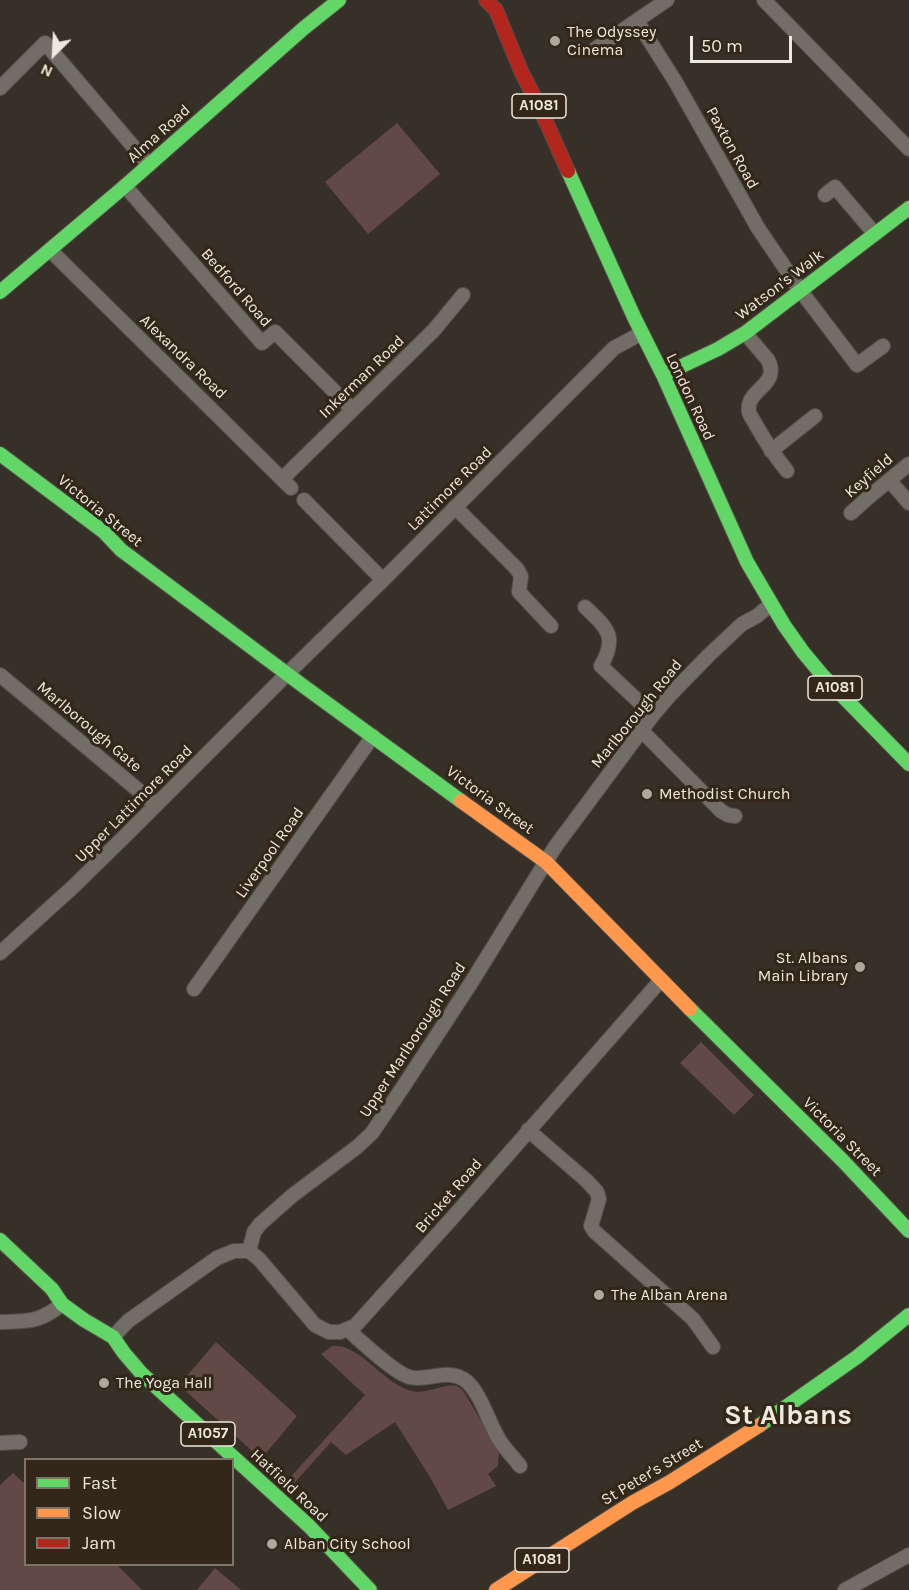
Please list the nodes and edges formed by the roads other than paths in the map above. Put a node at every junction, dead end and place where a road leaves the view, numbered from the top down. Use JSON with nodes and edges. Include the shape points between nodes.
{"nodes":[{"id":1,"x":339,"y":0,"type":"edge"},
{"id":2,"x":667,"y":0,"type":"edge"},
{"id":3,"x":764,"y":0,"type":"edge"},
{"id":4,"x":492,"y":3,"type":"edge"},
{"id":5,"x":637,"y":21,"type":"junction"},
{"id":6,"x":595,"y":49,"type":"dead end"},
{"id":7,"x":0,"y":88,"type":"edge"},
{"id":8,"x":909,"y":149,"type":"edge"},
{"id":9,"x":149,"y":165,"type":"junction"},
{"id":10,"x":125,"y":186,"type":"junction"},
{"id":11,"x":825,"y":195,"type":"dead end"},
{"id":12,"x":909,"y":208,"type":"edge"},
{"id":13,"x":874,"y":234,"type":"junction"},
{"id":14,"x":50,"y":250,"type":"junction"},
{"id":15,"x":800,"y":290,"type":"junction"},
{"id":16,"x":0,"y":292,"type":"edge"},
{"id":17,"x":463,"y":295,"type":"dead end"},
{"id":18,"x":642,"y":333,"type":"junction"},
{"id":19,"x":745,"y":333,"type":"junction"},
{"id":20,"x":883,"y":346,"type":"dead end"},
{"id":21,"x":663,"y":375,"type":"junction"},
{"id":22,"x":352,"y":409,"type":"junction"},
{"id":23,"x":815,"y":417,"type":"dead end"},
{"id":24,"x":771,"y":451,"type":"junction"},
{"id":25,"x":0,"y":454,"type":"edge"},
{"id":26,"x":909,"y":464,"type":"edge"},
{"id":27,"x":787,"y":471,"type":"dead end"},
{"id":28,"x":889,"y":480,"type":"junction"},
{"id":29,"x":287,"y":484,"type":"joint"},
{"id":30,"x":304,"y":500,"type":"dead end"},
{"id":31,"x":909,"y":502,"type":"edge"},
{"id":32,"x":455,"y":507,"type":"junction"},
{"id":33,"x":851,"y":513,"type":"dead end"},
{"id":34,"x":383,"y":580,"type":"junction"},
{"id":35,"x":771,"y":604,"type":"junction"},
{"id":36,"x":585,"y":607,"type":"dead end"},
{"id":37,"x":551,"y":626,"type":"dead end"},
{"id":38,"x":287,"y":674,"type":"junction"},
{"id":39,"x":0,"y":675,"type":"edge"},
{"id":40,"x":653,"y":715,"type":"junction"},
{"id":41,"x":641,"y":730,"type":"junction"},
{"id":42,"x":373,"y":736,"type":"junction"},
{"id":43,"x":909,"y":764,"type":"edge"},
{"id":44,"x":156,"y":805,"type":"junction"},
{"id":45,"x":735,"y":816,"type":"dead end"},
{"id":46,"x":546,"y":862,"type":"junction"},
{"id":47,"x":0,"y":953,"type":"edge"},
{"id":48,"x":661,"y":980,"type":"junction"},
{"id":49,"x":194,"y":989,"type":"dead end"},
{"id":50,"x":528,"y":1130,"type":"junction"},
{"id":51,"x":909,"y":1231,"type":"edge"},
{"id":52,"x":0,"y":1239,"type":"edge"},
{"id":53,"x":249,"y":1251,"type":"junction"},
{"id":54,"x":62,"y":1304,"type":"junction"},
{"id":55,"x":909,"y":1315,"type":"edge"},
{"id":56,"x":0,"y":1322,"type":"edge"},
{"id":57,"x":347,"y":1329,"type":"junction"},
{"id":58,"x":113,"y":1336,"type":"junction"},
{"id":59,"x":713,"y":1347,"type":"dead end"},
{"id":60,"x":20,"y":1442,"type":"dead end"},
{"id":61,"x":0,"y":1443,"type":"edge"},
{"id":62,"x":520,"y":1466,"type":"dead end"},
{"id":63,"x":909,"y":1555,"type":"edge"},
{"id":64,"x":370,"y":1590,"type":"edge"},
{"id":65,"x":496,"y":1590,"type":"edge"},
{"id":66,"x":845,"y":1590,"type":"edge"}],
"edges":[{"from":1,"to":9,"type":"main road","name":"Alma Road"},
{"from":2,"to":5,"type":"street"},
{"from":3,"to":8,"type":"street"},
{"from":4,"to":18,"type":"main road","name":"London Road","number":"A1081"},
{"from":5,"to":6,"type":"street"},
{"from":5,"to":15,"type":"street","name":"Paxton Road","via":[[758,228]]},
{"from":7,"to":9,"type":"street","via":[[45,42]]},
{"from":9,"to":10,"type":"main road","name":"Alma Road"},
{"from":10,"to":14,"type":"main road","name":"Alma Road"},
{"from":10,"to":22,"type":"street","name":"Bedford Road","via":[[262,343],[275,332]]},
{"from":11,"to":13,"type":"street","via":[[835,187]]},
{"from":12,"to":13,"type":"main road","name":"Watson's Walk"},
{"from":13,"to":15,"type":"main road","name":"Watson's Walk"},
{"from":14,"to":16,"type":"main road","name":"Alma Road"},
{"from":14,"to":29,"type":"street","name":"Alexandra Road"},
{"from":15,"to":19,"type":"main road","name":"Watson's Walk"},
{"from":15,"to":20,"type":"street","name":"Paxton Road","via":[[857,365]]},
{"from":17,"to":22,"type":"street","name":"Inkerman Road","via":[[434,330]]},
{"from":18,"to":21,"type":"main road","name":"London Road","number":"A1081"},
{"from":18,"to":32,"type":"street","name":"Lattimore Road","via":[[614,348]]},
{"from":19,"to":21,"type":"main road","name":"Watson's Walk"},
{"from":19,"to":24,"type":"street","via":[[771,365],[767,382],[752,397],[749,413]]},
{"from":21,"to":35,"type":"main road","name":"London Road","number":"A1081","via":[[747,562]]},
{"from":22,"to":29,"type":"street","name":"Inkerman Road"},
{"from":23,"to":24,"type":"street"},
{"from":24,"to":27,"type":"street"},
{"from":25,"to":38,"type":"main road","name":"Victoria Street"},
{"from":26,"to":28,"type":"street","name":"Keyfield"},
{"from":28,"to":31,"type":"street"},
{"from":28,"to":33,"type":"street","name":"Keyfield"},
{"from":30,"to":34,"type":"street"},
{"from":32,"to":34,"type":"street","name":"Lattimore Road"},
{"from":32,"to":37,"type":"street","via":[[517,569],[521,576],[519,592]]},
{"from":34,"to":38,"type":"street","name":"Lattimore Road"},
{"from":35,"to":40,"type":"street","name":"Marlborough Road","via":[[741,624],[709,654]]},
{"from":35,"to":43,"type":"main road","name":"London Road","number":"A1081","via":[[823,676]]},
{"from":36,"to":40,"type":"street","via":[[608,634],[610,644],[601,666]]},
{"from":38,"to":42,"type":"main road","name":"Victoria Street"},
{"from":38,"to":44,"type":"street","name":"Upper Lattimore Road"},
{"from":39,"to":44,"type":"street","name":"Marlborough Gate"},
{"from":40,"to":41,"type":"street","name":"Marlborough Road"},
{"from":41,"to":45,"type":"street","via":[[721,811]]},
{"from":41,"to":46,"type":"street","name":"Marlborough Road"},
{"from":42,"to":46,"type":"main road","name":"Victoria Street"},
{"from":42,"to":49,"type":"street","name":"Liverpool Road"},
{"from":44,"to":47,"type":"street","name":"Upper Lattimore Road"},
{"from":46,"to":48,"type":"main road","name":"Victoria Street"},
{"from":46,"to":53,"type":"street","name":"Upper Marlborough Road","via":[[372,1133],[260,1224]]},
{"from":48,"to":50,"type":"street","name":"Bricket Road"},
{"from":48,"to":51,"type":"main road","name":"Victoria Street"},
{"from":50,"to":57,"type":"street","name":"Bricket Road","via":[[360,1321]]},
{"from":50,"to":59,"type":"street","via":[[597,1192],[599,1199],[591,1226],[594,1231],[693,1319]]},
{"from":52,"to":54,"type":"main road","name":"Hatfield Road","number":"A1057","via":[[52,1289]]},
{"from":53,"to":57,"type":"street","via":[[315,1325],[329,1332]]},
{"from":53,"to":58,"type":"street","via":[[234,1251],[217,1258]]},
{"from":54,"to":56,"type":"street","via":[[31,1321]]},
{"from":54,"to":58,"type":"main road","name":"Hatfield Road","number":"A1057"},
{"from":55,"to":65,"type":"main road","name":"St Peter's Street","number":"A1081","via":[[857,1357],[743,1436]]},
{"from":57,"to":62,"type":"street","via":[[399,1373],[417,1378],[450,1374],[466,1381]]},
{"from":58,"to":64,"type":"main road","name":"Hatfield Road","number":"A1057","via":[[142,1374],[309,1526]]},
{"from":60,"to":61,"type":"street"},
{"from":63,"to":66,"type":"street"}]}
